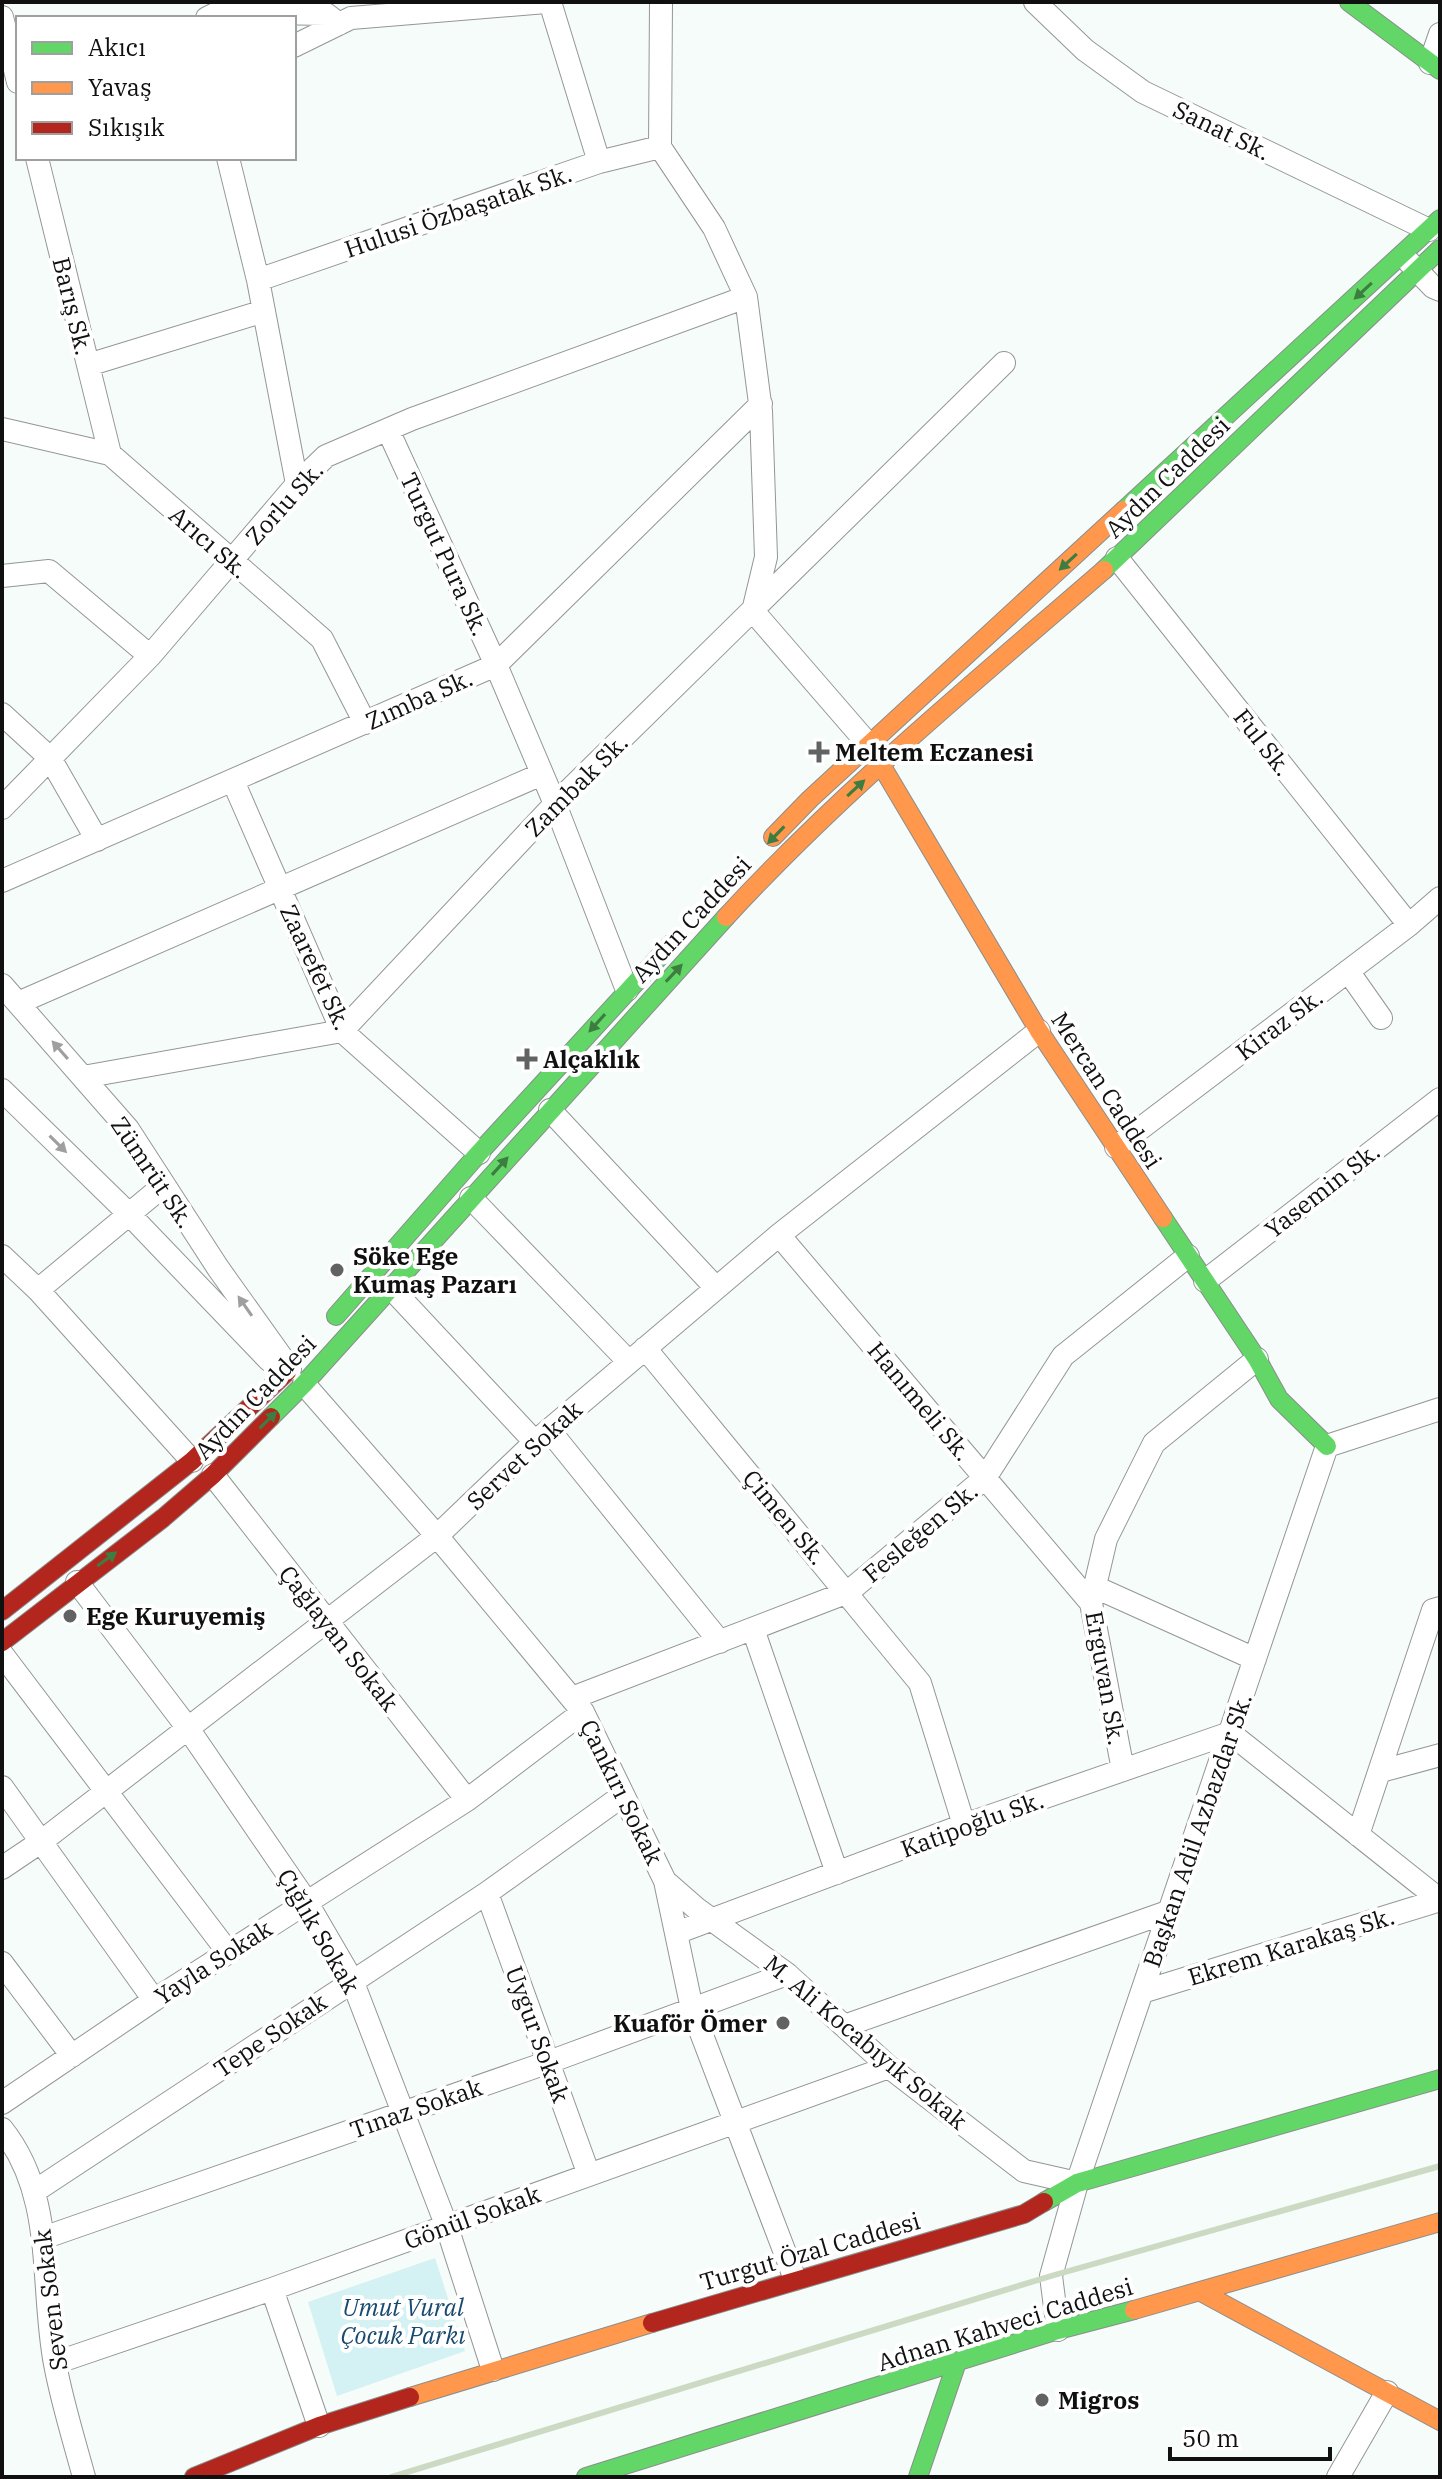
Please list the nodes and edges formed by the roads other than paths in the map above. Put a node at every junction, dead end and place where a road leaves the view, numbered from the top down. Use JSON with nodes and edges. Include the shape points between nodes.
{"nodes":[{"id":1,"x":548,"y":2,"type":"edge"},
{"id":2,"x":661,"y":2,"type":"edge"},
{"id":3,"x":1035,"y":2,"type":"edge"},
{"id":4,"x":1349,"y":2,"type":"edge"},
{"id":5,"x":347,"y":15,"type":"edge"},
{"id":6,"x":211,"y":16,"type":"edge"},
{"id":7,"x":2,"y":17,"type":"edge"},
{"id":8,"x":1440,"y":34,"type":"edge"},
{"id":9,"x":296,"y":45,"type":"edge"},
{"id":10,"x":1435,"y":66,"type":"edge"},
{"id":11,"x":16,"y":74,"type":"edge"},
{"id":12,"x":660,"y":147,"type":"junction"},
{"id":13,"x":37,"y":160,"type":"edge"},
{"id":14,"x":228,"y":160,"type":"edge"},
{"id":15,"x":599,"y":162,"type":"junction"},
{"id":16,"x":1436,"y":233,"type":"edge"},
{"id":17,"x":1410,"y":263,"type":"junction"},
{"id":18,"x":258,"y":280,"type":"junction"},
{"id":19,"x":1440,"y":290,"type":"edge"},
{"id":20,"x":746,"y":297,"type":"junction"},
{"id":21,"x":264,"y":311,"type":"junction"},
{"id":22,"x":1004,"y":363,"type":"dead end"},
{"id":23,"x":88,"y":365,"type":"junction"},
{"id":24,"x":761,"y":404,"type":"junction"},
{"id":25,"x":2,"y":429,"type":"edge"},
{"id":26,"x":388,"y":430,"type":"junction"},
{"id":27,"x":110,"y":454,"type":"junction"},
{"id":28,"x":297,"y":484,"type":"junction"},
{"id":29,"x":1117,"y":558,"type":"junction"},
{"id":30,"x":233,"y":562,"type":"junction"},
{"id":31,"x":2,"y":576,"type":"edge"},
{"id":32,"x":753,"y":611,"type":"junction"},
{"id":33,"x":150,"y":656,"type":"junction"},
{"id":34,"x":496,"y":665,"type":"junction"},
{"id":35,"x":2,"y":714,"type":"edge"},
{"id":36,"x":365,"y":723,"type":"junction"},
{"id":37,"x":869,"y":745,"type":"junction"},
{"id":38,"x":50,"y":758,"type":"junction"},
{"id":39,"x":880,"y":766,"type":"junction"},
{"id":40,"x":542,"y":774,"type":"junction"},
{"id":41,"x":233,"y":781,"type":"junction"},
{"id":42,"x":555,"y":804,"type":"junction"},
{"id":43,"x":2,"y":808,"type":"edge"},
{"id":44,"x":97,"y":840,"type":"junction"},
{"id":45,"x":756,"y":855,"type":"dead end"},
{"id":46,"x":2,"y":881,"type":"edge"},
{"id":47,"x":279,"y":888,"type":"junction"},
{"id":48,"x":1440,"y":898,"type":"edge"},
{"id":49,"x":1409,"y":925,"type":"junction"},
{"id":50,"x":681,"y":934,"type":"dead end"},
{"id":51,"x":1348,"y":971,"type":"junction"},
{"id":52,"x":2,"y":985,"type":"edge"},
{"id":53,"x":627,"y":990,"type":"junction"},
{"id":54,"x":18,"y":1003,"type":"junction"},
{"id":55,"x":1381,"y":1018,"type":"dead end"},
{"id":56,"x":342,"y":1031,"type":"junction"},
{"id":57,"x":1039,"y":1031,"type":"junction"},
{"id":58,"x":83,"y":1077,"type":"junction"},
{"id":59,"x":2,"y":1090,"type":"edge"},
{"id":60,"x":1440,"y":1099,"type":"edge"},
{"id":61,"x":550,"y":1110,"type":"junction"},
{"id":62,"x":1116,"y":1147,"type":"junction"},
{"id":63,"x":479,"y":1153,"type":"junction"},
{"id":64,"x":163,"y":1186,"type":"junction"},
{"id":65,"x":471,"y":1198,"type":"junction"},
{"id":66,"x":130,"y":1215,"type":"junction"},
{"id":67,"x":779,"y":1235,"type":"junction"},
{"id":68,"x":2,"y":1256,"type":"edge"},
{"id":69,"x":1188,"y":1256,"type":"junction"},
{"id":70,"x":1205,"y":1281,"type":"junction"},
{"id":71,"x":391,"y":1288,"type":"junction"},
{"id":72,"x":716,"y":1288,"type":"junction"},
{"id":73,"x":38,"y":1290,"type":"junction"},
{"id":74,"x":321,"y":1333,"type":"dead end"},
{"id":75,"x":637,"y":1355,"type":"junction"},
{"id":76,"x":1257,"y":1359,"type":"junction"},
{"id":77,"x":298,"y":1370,"type":"junction"},
{"id":78,"x":1440,"y":1409,"type":"edge"},
{"id":79,"x":542,"y":1436,"type":"junction"},
{"id":80,"x":1327,"y":1446,"type":"junction"},
{"id":81,"x":192,"y":1461,"type":"junction"},
{"id":82,"x":213,"y":1475,"type":"junction"},
{"id":83,"x":985,"y":1478,"type":"junction"},
{"id":84,"x":437,"y":1536,"type":"junction"},
{"id":85,"x":77,"y":1582,"type":"junction"},
{"id":86,"x":848,"y":1592,"type":"junction"},
{"id":87,"x":1093,"y":1595,"type":"junction"},
{"id":88,"x":1440,"y":1608,"type":"edge"},
{"id":89,"x":2,"y":1611,"type":"edge"},
{"id":90,"x":326,"y":1623,"type":"junction"},
{"id":91,"x":753,"y":1629,"type":"junction"},
{"id":92,"x":2,"y":1642,"type":"edge"},
{"id":93,"x":720,"y":1642,"type":"junction"},
{"id":94,"x":2,"y":1654,"type":"edge"},
{"id":95,"x":1255,"y":1659,"type":"junction"},
{"id":96,"x":577,"y":1705,"type":"junction"},
{"id":97,"x":187,"y":1727,"type":"junction"},
{"id":98,"x":1230,"y":1733,"type":"junction"},
{"id":99,"x":1440,"y":1755,"type":"edge"},
{"id":100,"x":1123,"y":1770,"type":"junction"},
{"id":101,"x":1381,"y":1771,"type":"junction"},
{"id":102,"x":2,"y":1787,"type":"edge"},
{"id":103,"x":106,"y":1789,"type":"junction"},
{"id":104,"x":622,"y":1796,"type":"junction"},
{"id":105,"x":467,"y":1800,"type":"junction"},
{"id":106,"x":964,"y":1825,"type":"junction"},
{"id":107,"x":1358,"y":1835,"type":"junction"},
{"id":108,"x":42,"y":1841,"type":"junction"},
{"id":109,"x":2,"y":1868,"type":"edge"},
{"id":110,"x":837,"y":1873,"type":"junction"},
{"id":111,"x":665,"y":1881,"type":"junction"},
{"id":112,"x":487,"y":1893,"type":"junction"},
{"id":113,"x":1440,"y":1900,"type":"edge"},
{"id":114,"x":306,"y":1901,"type":"junction"},
{"id":115,"x":1170,"y":1911,"type":"junction"},
{"id":116,"x":715,"y":1920,"type":"junction"},
{"id":117,"x":676,"y":1933,"type":"junction"},
{"id":118,"x":228,"y":1952,"type":"junction"},
{"id":119,"x":2,"y":1963,"type":"edge"},
{"id":120,"x":787,"y":1974,"type":"junction"},
{"id":121,"x":352,"y":1980,"type":"junction"},
{"id":122,"x":1142,"y":1992,"type":"junction"},
{"id":123,"x":154,"y":2000,"type":"junction"},
{"id":124,"x":692,"y":2009,"type":"junction"},
{"id":125,"x":844,"y":2026,"type":"junction"},
{"id":126,"x":72,"y":2056,"type":"junction"},
{"id":127,"x":549,"y":2062,"type":"junction"},
{"id":128,"x":889,"y":2067,"type":"junction"},
{"id":129,"x":1440,"y":2079,"type":"edge"},
{"id":130,"x":2,"y":2103,"type":"edge"},
{"id":131,"x":402,"y":2113,"type":"junction"},
{"id":132,"x":735,"y":2122,"type":"junction"},
{"id":133,"x":4,"y":2135,"type":"edge"},
{"id":134,"x":589,"y":2175,"type":"junction"},
{"id":135,"x":1077,"y":2183,"type":"junction"},
{"id":136,"x":35,"y":2191,"type":"junction"},
{"id":137,"x":1440,"y":2222,"type":"edge"},
{"id":138,"x":447,"y":2227,"type":"junction"},
{"id":139,"x":43,"y":2238,"type":"junction"},
{"id":140,"x":795,"y":2279,"type":"junction"},
{"id":141,"x":272,"y":2289,"type":"junction"},
{"id":142,"x":1201,"y":2292,"type":"junction"},
{"id":143,"x":1058,"y":2330,"type":"junction"},
{"id":144,"x":957,"y":2362,"type":"junction"},
{"id":145,"x":55,"y":2363,"type":"junction"},
{"id":146,"x":493,"y":2370,"type":"junction"},
{"id":147,"x":1387,"y":2392,"type":"junction"},
{"id":148,"x":1434,"y":2413,"type":"edge"},
{"id":149,"x":319,"y":2426,"type":"junction"},
{"id":150,"x":84,"y":2477,"type":"edge"},
{"id":151,"x":194,"y":2477,"type":"edge"},
{"id":152,"x":586,"y":2477,"type":"edge"},
{"id":153,"x":918,"y":2477,"type":"edge"},
{"id":154,"x":1338,"y":2477,"type":"edge"}],
"edges":[{"from":1,"to":5,"type":"street"},
{"from":1,"to":15,"type":"street"},
{"from":2,"to":12,"type":"street"},
{"from":3,"to":16,"type":"street","name":"Sanat Sk.","via":[[1085,50],[1143,92]]},
{"from":4,"to":10,"type":"main road"},
{"from":5,"to":6,"type":"street"},
{"from":5,"to":9,"type":"street"},
{"from":7,"to":11,"type":"street"},
{"from":8,"to":10,"type":"street"},
{"from":12,"to":15,"type":"street","name":"Hulusi Özbaşatak Sk."},
{"from":12,"to":20,"type":"street","via":[[714,228]]},
{"from":13,"to":23,"type":"street","name":"Barış Sk."},
{"from":14,"to":18,"type":"street"},
{"from":15,"to":18,"type":"street","name":"Hulusi Özbaşatak Sk."},
{"from":16,"to":17,"type":"main road","name":"Aydın Caddesi"},
{"from":17,"to":19,"type":"street"},
{"from":17,"to":29,"type":"main road","name":"Aydın Caddesi"},
{"from":17,"to":37,"type":"main road","name":"Aydın Caddesi","one_way":true},
{"from":18,"to":21,"type":"street"},
{"from":20,"to":24,"type":"street"},
{"from":20,"to":26,"type":"street","name":"Zorlu Sk."},
{"from":21,"to":23,"type":"street"},
{"from":21,"to":28,"type":"street"},
{"from":22,"to":32,"type":"street","name":"Zambak Sk."},
{"from":23,"to":27,"type":"street","name":"Barış Sk."},
{"from":24,"to":32,"type":"street","via":[[766,557]]},
{"from":24,"to":34,"type":"street","name":"Zımba Sk."},
{"from":25,"to":27,"type":"street","name":"Arıcı Sk."},
{"from":26,"to":28,"type":"street","name":"Zorlu Sk.","via":[[326,456]]},
{"from":26,"to":34,"type":"street","name":"Turgut Pura Sk."},
{"from":27,"to":30,"type":"street","name":"Arıcı Sk."},
{"from":28,"to":30,"type":"street","name":"Zorlu Sk."},
{"from":29,"to":39,"type":"main road","name":"Aydın Caddesi"},
{"from":29,"to":49,"type":"street","name":"Ful Sk."},
{"from":30,"to":33,"type":"street","name":"Zorlu Sk."},
{"from":30,"to":36,"type":"street","name":"Arıcı Sk.","via":[[322,639]]},
{"from":31,"to":33,"type":"street","via":[[49,571]]},
{"from":32,"to":37,"type":"street"},
{"from":32,"to":42,"type":"street","name":"Zambak Sk."},
{"from":33,"to":38,"type":"street","name":"Zorlu Sk."},
{"from":34,"to":36,"type":"street","name":"Zımba Sk."},
{"from":34,"to":40,"type":"street","name":"Turgut Pura Sk."},
{"from":35,"to":38,"type":"street"},
{"from":36,"to":41,"type":"street","name":"Zımba Sk."},
{"from":37,"to":39,"type":"main road","name":"Mercan Caddesi"},
{"from":37,"to":45,"type":"main road","name":"Aydın Caddesi","one_way":true},
{"from":38,"to":43,"type":"street","name":"Zorlu Sk."},
{"from":38,"to":44,"type":"street"},
{"from":39,"to":57,"type":"main road","name":"Mercan Caddesi"},
{"from":61,"to":39,"type":"main road","name":"Aydın Caddesi","one_way":true,"via":[[780,858]]},
{"from":40,"to":42,"type":"street","name":"Turgut Pura Sk."},
{"from":40,"to":47,"type":"street"},
{"from":41,"to":44,"type":"street","name":"Zımba Sk."},
{"from":41,"to":47,"type":"street","name":"Zaarefet Sk."},
{"from":42,"to":53,"type":"street","name":"Turgut Pura Sk."},
{"from":42,"to":56,"type":"street","name":"Zambak Sk."},
{"from":44,"to":46,"type":"street","name":"Zımba Sk."},
{"from":47,"to":54,"type":"street"},
{"from":47,"to":56,"type":"street","name":"Zaarefet Sk."},
{"from":48,"to":49,"type":"street","name":"Kiraz Sk."},
{"from":49,"to":51,"type":"street","name":"Kiraz Sk."},
{"from":50,"to":53,"type":"main road","name":"Aydın Caddesi"},
{"from":51,"to":55,"type":"street"},
{"from":51,"to":62,"type":"street","name":"Kiraz Sk."},
{"from":52,"to":54,"type":"street","name":"Zümrüt Sk."},
{"from":53,"to":63,"type":"main road","name":"Aydın Caddesi","one_way":true},
{"from":58,"to":54,"type":"street","name":"Zümrüt Sk.","one_way":true},
{"from":56,"to":58,"type":"street"},
{"from":56,"to":63,"type":"street","name":"Zaarefet Sk."},
{"from":57,"to":62,"type":"main road","name":"Mercan Caddesi"},
{"from":57,"to":67,"type":"street","name":"Servet Sokak"},
{"from":58,"to":64,"type":"street","name":"Zümrüt Sk.","via":[[128,1129]]},
{"from":59,"to":66,"type":"street","one_way":true},
{"from":60,"to":70,"type":"street","name":"Yasemin Sk."},
{"from":65,"to":61,"type":"main road","name":"Aydın Caddesi","one_way":true},
{"from":61,"to":72,"type":"street"},
{"from":62,"to":69,"type":"main road","name":"Mercan Caddesi"},
{"from":63,"to":74,"type":"main road","name":"Aydın Caddesi"},
{"from":64,"to":66,"type":"street"},
{"from":77,"to":64,"type":"street","name":"Zümrüt Sk.","one_way":true},
{"from":65,"to":71,"type":"main road","name":"Aydın Caddesi"},
{"from":65,"to":75,"type":"street","name":"Çimen Sk."},
{"from":66,"to":73,"type":"street"},
{"from":66,"to":77,"type":"street","via":[[269,1360]]},
{"from":67,"to":72,"type":"street","name":"Servet Sokak"},
{"from":67,"to":83,"type":"street","name":"Hanımeli Sk."},
{"from":68,"to":73,"type":"street"},
{"from":69,"to":70,"type":"main road","name":"Mercan Caddesi"},
{"from":69,"to":83,"type":"street","name":"Fesleğen Sk.","via":[[1063,1356]]},
{"from":70,"to":76,"type":"main road","name":"Mercan Caddesi"},
{"from":71,"to":77,"type":"main road","name":"Aydın Caddesi"},
{"from":71,"to":79,"type":"street"},
{"from":72,"to":75,"type":"street","name":"Servet Sokak"},
{"from":73,"to":81,"type":"street"},
{"from":75,"to":79,"type":"street","name":"Servet Sokak"},
{"from":75,"to":86,"type":"street","name":"Çimen Sk."},
{"from":76,"to":80,"type":"main road","name":"Mercan Caddesi","via":[[1279,1399]]},
{"from":76,"to":87,"type":"street","name":"Erguvan Sk.","via":[[1154,1443],[1106,1539]]},
{"from":77,"to":81,"type":"main road","name":"Aydın Caddesi"},
{"from":82,"to":77,"type":"main road","name":"Aydın Caddesi","one_way":true},
{"from":77,"to":84,"type":"street","name":"Çankırı Sokak"},
{"from":78,"to":80,"type":"street"},
{"from":79,"to":84,"type":"street","name":"Servet Sokak"},
{"from":79,"to":93,"type":"street"},
{"from":80,"to":95,"type":"street","name":"Başkan Adil Azbazdar Sk."},
{"from":81,"to":89,"type":"main road","name":"Aydın Caddesi"},
{"from":85,"to":82,"type":"main road","name":"Aydın Caddesi","one_way":true},
{"from":82,"to":90,"type":"street","name":"Çağlayan Sokak"},
{"from":83,"to":86,"type":"street","name":"Fesleğen Sk."},
{"from":83,"to":87,"type":"street","name":"Hanımeli Sk."},
{"from":84,"to":90,"type":"street","name":"Servet Sokak"},
{"from":84,"to":96,"type":"street","name":"Çankırı Sokak"},
{"from":85,"to":92,"type":"main road","name":"Aydın Caddesi"},
{"from":85,"to":97,"type":"street","name":"Çığlık Sokak"},
{"from":86,"to":91,"type":"street","name":"Fesleğen Sk."},
{"from":86,"to":106,"type":"street","name":"Çimen Sk.","via":[[920,1683]]},
{"from":87,"to":95,"type":"street"},
{"from":87,"to":100,"type":"street","name":"Erguvan Sk."},
{"from":88,"to":101,"type":"street","via":[[1433,1610]]},
{"from":90,"to":97,"type":"street","name":"Servet Sokak"},
{"from":90,"to":105,"type":"street","name":"Çağlayan Sokak"},
{"from":91,"to":93,"type":"street","name":"Fesleğen Sk."},
{"from":91,"to":110,"type":"street"},
{"from":93,"to":96,"type":"street","name":"Fesleğen Sk."},
{"from":94,"to":103,"type":"street"},
{"from":95,"to":98,"type":"street","name":"Başkan Adil Azbazdar Sk."},
{"from":96,"to":104,"type":"street","name":"Çankırı Sokak"},
{"from":96,"to":105,"type":"street","name":"Yayla Sokak"},
{"from":97,"to":103,"type":"street","name":"Servet Sokak"},
{"from":97,"to":114,"type":"street","name":"Çığlık Sokak"},
{"from":98,"to":100,"type":"street","name":"Katipoğlu Sk."},
{"from":98,"to":107,"type":"street"},
{"from":98,"to":115,"type":"street","name":"Başkan Adil Azbazdar Sk."},
{"from":99,"to":101,"type":"street"},
{"from":100,"to":106,"type":"street","name":"Katipoğlu Sk."},
{"from":101,"to":107,"type":"street"},
{"from":102,"to":108,"type":"street"},
{"from":103,"to":108,"type":"street","name":"Servet Sokak"},
{"from":103,"to":118,"type":"street"},
{"from":104,"to":111,"type":"street","name":"Çankırı Sokak"},
{"from":104,"to":112,"type":"street","name":"Tepe Sokak"},
{"from":105,"to":114,"type":"street","name":"Yayla Sokak"},
{"from":106,"to":110,"type":"street","name":"Katipoğlu Sk."},
{"from":107,"to":113,"type":"street"},
{"from":108,"to":109,"type":"street","name":"Servet Sokak"},
{"from":108,"to":123,"type":"street"},
{"from":110,"to":116,"type":"street","name":"Katipoğlu Sk."},
{"from":111,"to":116,"type":"street","name":"M. Ali Kocabıyık Sokak"},
{"from":111,"to":117,"type":"street","name":"Çankırı Sokak"},
{"from":112,"to":121,"type":"street","name":"Tepe Sokak"},
{"from":112,"to":127,"type":"street","name":"Uygur Sokak"},
{"from":113,"to":122,"type":"street","name":"Ekrem Karakaş Sk."},
{"from":114,"to":118,"type":"street","name":"Yayla Sokak"},
{"from":114,"to":121,"type":"street","name":"Çığlık Sokak"},
{"from":115,"to":122,"type":"street","name":"Başkan Adil Azbazdar Sk."},
{"from":115,"to":125,"type":"street"},
{"from":116,"to":117,"type":"street","name":"Katipoğlu Sk."},
{"from":116,"to":120,"type":"street","name":"M. Ali Kocabıyık Sokak"},
{"from":117,"to":124,"type":"street","name":"Çankırı Sokak"},
{"from":118,"to":123,"type":"street","name":"Yayla Sokak"},
{"from":119,"to":126,"type":"street"},
{"from":120,"to":124,"type":"street","name":"Tınaz Sokak"},
{"from":120,"to":125,"type":"street","name":"M. Ali Kocabıyık Sokak"},
{"from":121,"to":131,"type":"street","name":"Çığlık Sokak"},
{"from":121,"to":136,"type":"street","name":"Tepe Sokak"},
{"from":122,"to":135,"type":"street","name":"Başkan Adil Azbazdar Sk."},
{"from":123,"to":126,"type":"street","name":"Yayla Sokak"},
{"from":124,"to":127,"type":"street","name":"Tınaz Sokak"},
{"from":124,"to":132,"type":"street","name":"Çankırı Sokak"},
{"from":125,"to":128,"type":"street","name":"M. Ali Kocabıyık Sokak"},
{"from":126,"to":130,"type":"street","name":"Yayla Sokak"},
{"from":127,"to":131,"type":"street","name":"Tınaz Sokak"},
{"from":127,"to":134,"type":"street","name":"Uygur Sokak"},
{"from":128,"to":132,"type":"street","name":"Gönül Sokak"},
{"from":128,"to":135,"type":"street","name":"M. Ali Kocabıyık Sokak","via":[[1024,2171]]},
{"from":129,"to":135,"type":"main road","name":"Turgut Özal Caddesi"},
{"from":131,"to":138,"type":"street","name":"Çığlık Sokak"},
{"from":131,"to":139,"type":"street","name":"Tınaz Sokak"},
{"from":132,"to":134,"type":"street","name":"Gönül Sokak"},
{"from":132,"to":140,"type":"street","name":"Çankırı Sokak"},
{"from":133,"to":136,"type":"street","name":"Seven Sokak"},
{"from":134,"to":138,"type":"street","name":"Gönül Sokak"},
{"from":135,"to":140,"type":"main road","name":"Turgut Özal Caddesi","via":[[1024,2214]]},
{"from":135,"to":143,"type":"street","name":"Başkan Adil Azbazdar Sk.","via":[[1051,2276]]},
{"from":136,"to":139,"type":"street","name":"Seven Sokak"},
{"from":137,"to":142,"type":"main road","name":"Adnan Kahveci Caddesi"},
{"from":138,"to":141,"type":"street","name":"Gönül Sokak"},
{"from":138,"to":146,"type":"street","name":"Çığlık Sokak"},
{"from":139,"to":145,"type":"street","name":"Seven Sokak"},
{"from":140,"to":146,"type":"main road","name":"Turgut Özal Caddesi"},
{"from":141,"to":145,"type":"street","name":"Gönül Sokak"},
{"from":141,"to":149,"type":"street"},
{"from":142,"to":143,"type":"main road","name":"Adnan Kahveci Caddesi"},
{"from":142,"to":147,"type":"main road"},
{"from":143,"to":144,"type":"main road","name":"Adnan Kahveci Caddesi"},
{"from":144,"to":152,"type":"main road","name":"Adnan Kahveci Caddesi"},
{"from":144,"to":153,"type":"main road"},
{"from":145,"to":150,"type":"street","name":"Seven Sokak"},
{"from":146,"to":149,"type":"main road","name":"Turgut Özal Caddesi"},
{"from":147,"to":148,"type":"main road"},
{"from":147,"to":154,"type":"street"},
{"from":149,"to":151,"type":"main road","name":"Turgut Özal Caddesi"}]}
